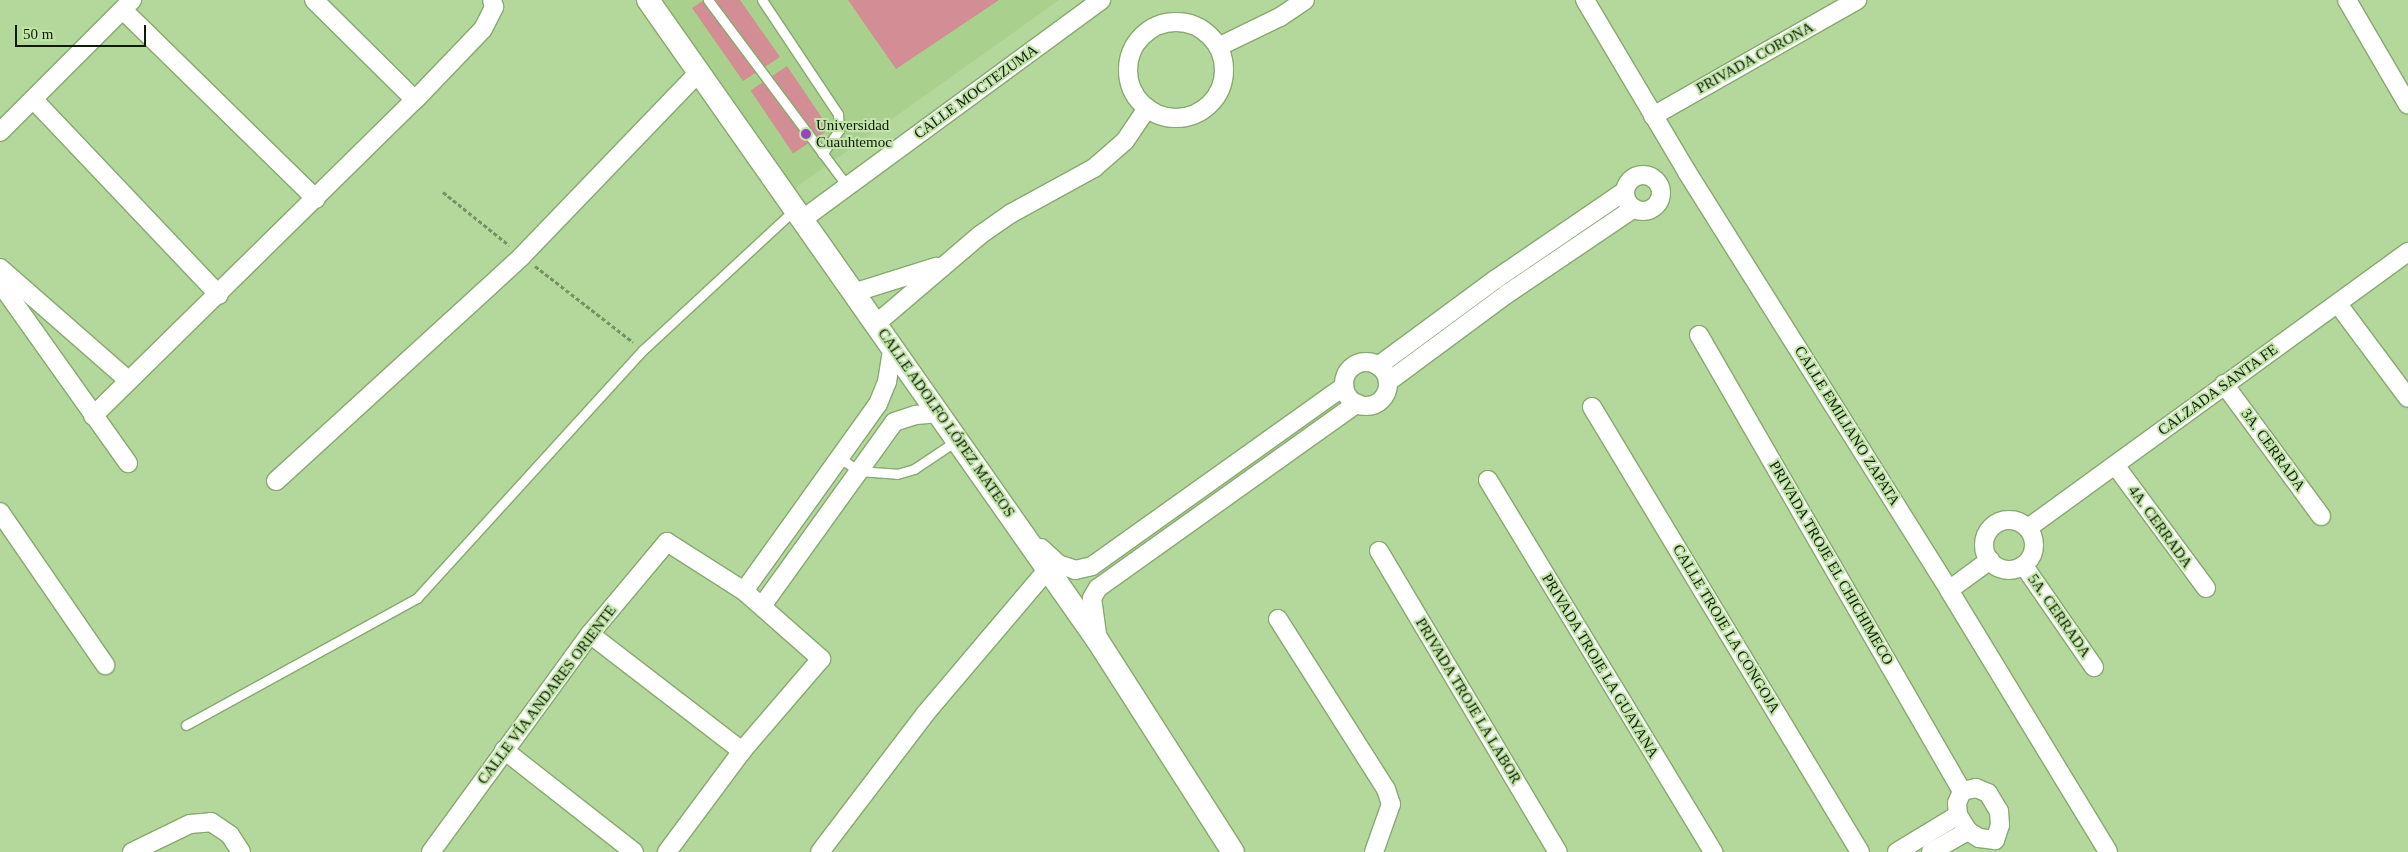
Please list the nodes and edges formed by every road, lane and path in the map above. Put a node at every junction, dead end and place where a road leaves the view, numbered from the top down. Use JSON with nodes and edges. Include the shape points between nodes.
{"nodes":[{"id":1,"x":314,"y":0,"type":"edge"},
{"id":2,"x":648,"y":0,"type":"edge"},
{"id":3,"x":708,"y":0,"type":"edge"},
{"id":4,"x":762,"y":0,"type":"edge"},
{"id":5,"x":1101,"y":0,"type":"edge"},
{"id":6,"x":1305,"y":0,"type":"edge"},
{"id":7,"x":1585,"y":0,"type":"edge"},
{"id":8,"x":1857,"y":0,"type":"edge"},
{"id":9,"x":2347,"y":0,"type":"edge"},
{"id":10,"x":493,"y":4,"type":"edge"},
{"id":11,"x":128,"y":5,"type":"edge"},
{"id":12,"x":1218,"y":47,"type":"junction"},
{"id":13,"x":698,"y":74,"type":"junction"},
{"id":14,"x":33,"y":99,"type":"junction"},
{"id":15,"x":415,"y":100,"type":"junction"},
{"id":16,"x":2408,"y":105,"type":"edge"},
{"id":17,"x":1147,"y":108,"type":"junction"},
{"id":18,"x":1653,"y":116,"type":"junction"},
{"id":19,"x":0,"y":132,"type":"edge"},
{"id":20,"x":822,"y":154,"type":"junction"},
{"id":21,"x":848,"y":187,"type":"junction"},
{"id":22,"x":1625,"y":191,"type":"junction"},
{"id":23,"x":443,"y":192,"type":"dead end"},
{"id":24,"x":316,"y":200,"type":"junction"},
{"id":25,"x":1634,"y":208,"type":"junction"},
{"id":26,"x":799,"y":214,"type":"junction"},
{"id":27,"x":2408,"y":252,"type":"edge"},
{"id":28,"x":522,"y":256,"type":"junction"},
{"id":29,"x":944,"y":264,"type":"junction"},
{"id":30,"x":0,"y":268,"type":"edge"},
{"id":31,"x":1496,"y":279,"type":"junction"},
{"id":32,"x":0,"y":283,"type":"edge"},
{"id":33,"x":856,"y":292,"type":"junction"},
{"id":34,"x":1507,"y":294,"type":"junction"},
{"id":35,"x":218,"y":295,"type":"junction"},
{"id":36,"x":2338,"y":304,"type":"junction"},
{"id":37,"x":877,"y":323,"type":"junction"},
{"id":38,"x":1699,"y":335,"type":"dead end"},
{"id":39,"x":892,"y":349,"type":"junction"},
{"id":40,"x":643,"y":350,"type":"junction"},
{"id":41,"x":1378,"y":366,"type":"junction"},
{"id":42,"x":128,"y":380,"type":"junction"},
{"id":43,"x":1388,"y":382,"type":"junction"},
{"id":44,"x":2224,"y":384,"type":"junction"},
{"id":45,"x":1344,"y":386,"type":"junction"},
{"id":46,"x":2408,"y":398,"type":"edge"},
{"id":47,"x":1356,"y":404,"type":"junction"},
{"id":48,"x":1592,"y":406,"type":"dead end"},
{"id":49,"x":937,"y":413,"type":"junction"},
{"id":50,"x":93,"y":416,"type":"junction"},
{"id":51,"x":956,"y":440,"type":"junction"},
{"id":52,"x":839,"y":457,"type":"junction"},
{"id":53,"x":128,"y":463,"type":"dead end"},
{"id":54,"x":2115,"y":465,"type":"junction"},
{"id":55,"x":1228,"y":469,"type":"junction"},
{"id":56,"x":858,"y":471,"type":"junction"},
{"id":57,"x":1488,"y":480,"type":"dead end"},
{"id":58,"x":276,"y":481,"type":"dead end"},
{"id":59,"x":1240,"y":487,"type":"junction"},
{"id":60,"x":0,"y":512,"type":"edge"},
{"id":61,"x":2321,"y":516,"type":"dead end"},
{"id":62,"x":2028,"y":528,"type":"junction"},
{"id":63,"x":1026,"y":539,"type":"junction"},
{"id":64,"x":1379,"y":551,"type":"dead end"},
{"id":65,"x":1990,"y":560,"type":"junction"},
{"id":66,"x":2024,"y":566,"type":"junction"},
{"id":67,"x":1047,"y":570,"type":"junction"},
{"id":68,"x":2206,"y":588,"type":"dead end"},
{"id":69,"x":1950,"y":590,"type":"junction"},
{"id":70,"x":744,"y":591,"type":"junction"},
{"id":71,"x":762,"y":606,"type":"junction"},
{"id":72,"x":1278,"y":619,"type":"dead end"},
{"id":73,"x":590,"y":634,"type":"junction"},
{"id":74,"x":1098,"y":641,"type":"junction"},
{"id":75,"x":105,"y":665,"type":"dead end"},
{"id":76,"x":2094,"y":667,"type":"dead end"},
{"id":77,"x":186,"y":725,"type":"dead end"},
{"id":78,"x":504,"y":750,"type":"junction"},
{"id":79,"x":742,"y":751,"type":"junction"},
{"id":80,"x":1962,"y":791,"type":"junction"},
{"id":81,"x":1958,"y":815,"type":"junction"},
{"id":82,"x":1968,"y":831,"type":"junction"},
{"id":83,"x":1998,"y":846,"type":"edge"},
{"id":84,"x":132,"y":852,"type":"edge"},
{"id":85,"x":241,"y":852,"type":"edge"},
{"id":86,"x":431,"y":852,"type":"edge"},
{"id":87,"x":634,"y":852,"type":"edge"},
{"id":88,"x":667,"y":852,"type":"edge"},
{"id":89,"x":820,"y":852,"type":"edge"},
{"id":90,"x":1233,"y":852,"type":"edge"},
{"id":91,"x":1374,"y":852,"type":"edge"},
{"id":92,"x":1558,"y":852,"type":"edge"},
{"id":93,"x":1713,"y":852,"type":"edge"},
{"id":94,"x":1860,"y":852,"type":"edge"},
{"id":95,"x":1897,"y":852,"type":"edge"},
{"id":96,"x":1931,"y":852,"type":"edge"},
{"id":97,"x":2108,"y":852,"type":"edge"}],
"edges":[{"from":1,"to":15,"type":"street"},
{"from":2,"to":13,"type":"street","name":"CALLE ADOLFO LÓPEZ MATEOS"},
{"from":3,"to":20,"type":"lane"},
{"from":4,"to":20,"type":"lane","via":[[838,114],[839,130]]},
{"from":5,"to":21,"type":"street","name":"CALLE MOCTEZUMA"},
{"from":6,"to":12,"type":"street","via":[[1280,17]]},
{"from":7,"to":18,"type":"street","name":"CALLE EMILIANO ZAPATA"},
{"from":8,"to":18,"type":"street","name":"PRIVADA CORONA"},
{"from":9,"to":16,"type":"street"},
{"from":10,"to":15,"type":"street","via":[[483,29]]},
{"from":11,"to":14,"type":"street"},
{"from":11,"to":24,"type":"street"},
{"from":12,"to":17,"type":"street","via":[[1223,62],[1223,79],[1207,106],[1193,115],[1177,118],[1161,116]]},
{"from":12,"to":17,"type":"street","via":[[1208,34],[1194,26],[1171,22],[1149,29],[1138,40],[1128,68],[1130,83]]},
{"from":13,"to":26,"type":"street","name":"CALLE ADOLFO LÓPEZ MATEOS"},
{"from":13,"to":28,"type":"street"},
{"from":14,"to":19,"type":"street"},
{"from":14,"to":35,"type":"street"},
{"from":15,"to":24,"type":"street"},
{"from":17,"to":29,"type":"street","via":[[1125,140],[1094,168],[1010,214]]},
{"from":18,"to":69,"type":"street","name":"CALLE EMILIANO ZAPATA"},
{"from":20,"to":21,"type":"lane"},
{"from":21,"to":26,"type":"street","name":"CALLE MOCTEZUMA"},
{"from":22,"to":25,"type":"street","via":[[1627,201]]},
{"from":22,"to":25,"type":"street","via":[[1630,180],[1641,174],[1657,182],[1661,193],[1657,205],[1646,211]]},
{"from":22,"to":31,"type":"street"},
{"from":23,"to":28,"type":"path"},
{"from":24,"to":35,"type":"street"},
{"from":25,"to":34,"type":"street"},
{"from":26,"to":33,"type":"street","name":"CALLE ADOLFO LÓPEZ MATEOS"},
{"from":26,"to":40,"type":"lane"},
{"from":27,"to":36,"type":"street","name":"CALZADA SANTA FE"},
{"from":28,"to":40,"type":"path"},
{"from":28,"to":58,"type":"street"},
{"from":29,"to":33,"type":"street"},
{"from":29,"to":37,"type":"street"},
{"from":30,"to":42,"type":"street"},
{"from":31,"to":34,"type":"street"},
{"from":31,"to":41,"type":"street"},
{"from":32,"to":50,"type":"street"},
{"from":33,"to":37,"type":"street","name":"CALLE ADOLFO LÓPEZ MATEOS"},
{"from":34,"to":43,"type":"street"},
{"from":35,"to":42,"type":"street"},
{"from":36,"to":44,"type":"street","name":"CALZADA SANTA FE"},
{"from":36,"to":46,"type":"street"},
{"from":37,"to":39,"type":"street","name":"CALLE ADOLFO LÓPEZ MATEOS"},
{"from":38,"to":80,"type":"street","name":"PRIVADA TROJE EL CHICHIMECO"},
{"from":39,"to":49,"type":"street","name":"CALLE ADOLFO LÓPEZ MATEOS"},
{"from":39,"to":52,"type":"street","via":[[887,382],[878,404]]},
{"from":40,"to":77,"type":"lane","via":[[417,598]]},
{"from":41,"to":43,"type":"street"},
{"from":41,"to":45,"type":"street","via":[[1365,362],[1352,367]]},
{"from":42,"to":50,"type":"street"},
{"from":43,"to":47,"type":"street","via":[[1385,394],[1376,404]]},
{"from":44,"to":54,"type":"street","name":"CALZADA SANTA FE"},
{"from":44,"to":61,"type":"street","name":"3A. CERRADA"},
{"from":45,"to":47,"type":"street"},
{"from":45,"to":55,"type":"street"},
{"from":47,"to":59,"type":"street"},
{"from":48,"to":94,"type":"street","name":"CALLE TROJE LA CONGOJA"},
{"from":49,"to":51,"type":"street","name":"CALLE ADOLFO LÓPEZ MATEOS"},
{"from":49,"to":56,"type":"street","via":[[894,422]]},
{"from":50,"to":53,"type":"street"},
{"from":51,"to":56,"type":"lane","via":[[914,469],[897,474]]},
{"from":51,"to":63,"type":"street","name":"CALLE ADOLFO LÓPEZ MATEOS"},
{"from":52,"to":56,"type":"lane"},
{"from":52,"to":70,"type":"street"},
{"from":54,"to":62,"type":"street","name":"CALZADA SANTA FE"},
{"from":54,"to":68,"type":"street","name":"4A. CERRADA"},
{"from":55,"to":59,"type":"street"},
{"from":55,"to":63,"type":"street","via":[[1092,566],[1075,570],[1058,564],[1044,549]]},
{"from":56,"to":71,"type":"street"},
{"from":57,"to":93,"type":"street","name":"PRIVADA TROJE LA GUAYANA"},
{"from":59,"to":74,"type":"street","via":[[1098,588],[1092,598]]},
{"from":60,"to":75,"type":"street"},
{"from":62,"to":65,"type":"street","via":[[2022,523],[2005,520],[1990,529],[1984,544]]},
{"from":62,"to":66,"type":"street","via":[[2034,548]]},
{"from":63,"to":67,"type":"street","name":"CALLE ADOLFO LÓPEZ MATEOS"},
{"from":64,"to":92,"type":"street","name":"PRIVADA TROJE LA LABOR"},
{"from":65,"to":66,"type":"street","via":[[2010,570]]},
{"from":65,"to":69,"type":"street"},
{"from":66,"to":76,"type":"street","name":"5A. CERRADA"},
{"from":67,"to":74,"type":"street","name":"CALLE ADOLFO LÓPEZ MATEOS"},
{"from":67,"to":89,"type":"street","via":[[925,714]]},
{"from":69,"to":97,"type":"street","name":"CALLE EMILIANO ZAPATA"},
{"from":70,"to":71,"type":"street"},
{"from":70,"to":73,"type":"street","name":"CALLE VÍA ANDARES ORIENTE","via":[[667,542]]},
{"from":71,"to":79,"type":"street","via":[[821,659]]},
{"from":72,"to":91,"type":"street","via":[[1386,789],[1392,804]]},
{"from":73,"to":78,"type":"street","name":"CALLE VÍA ANDARES ORIENTE"},
{"from":73,"to":79,"type":"street"},
{"from":74,"to":90,"type":"street","name":"CALLE ADOLFO LÓPEZ MATEOS"},
{"from":78,"to":86,"type":"street","name":"CALLE VÍA ANDARES ORIENTE"},
{"from":78,"to":87,"type":"street"},
{"from":79,"to":88,"type":"street"},
{"from":80,"to":81,"type":"street","via":[[1957,803]]},
{"from":80,"to":83,"type":"street","via":[[1976,788],[1988,793],[1999,811]]},
{"from":81,"to":82,"type":"street"},
{"from":81,"to":95,"type":"street"},
{"from":82,"to":83,"type":"street"},
{"from":82,"to":96,"type":"street"},
{"from":84,"to":85,"type":"street","via":[[190,824],[211,822],[230,835]]}]}
